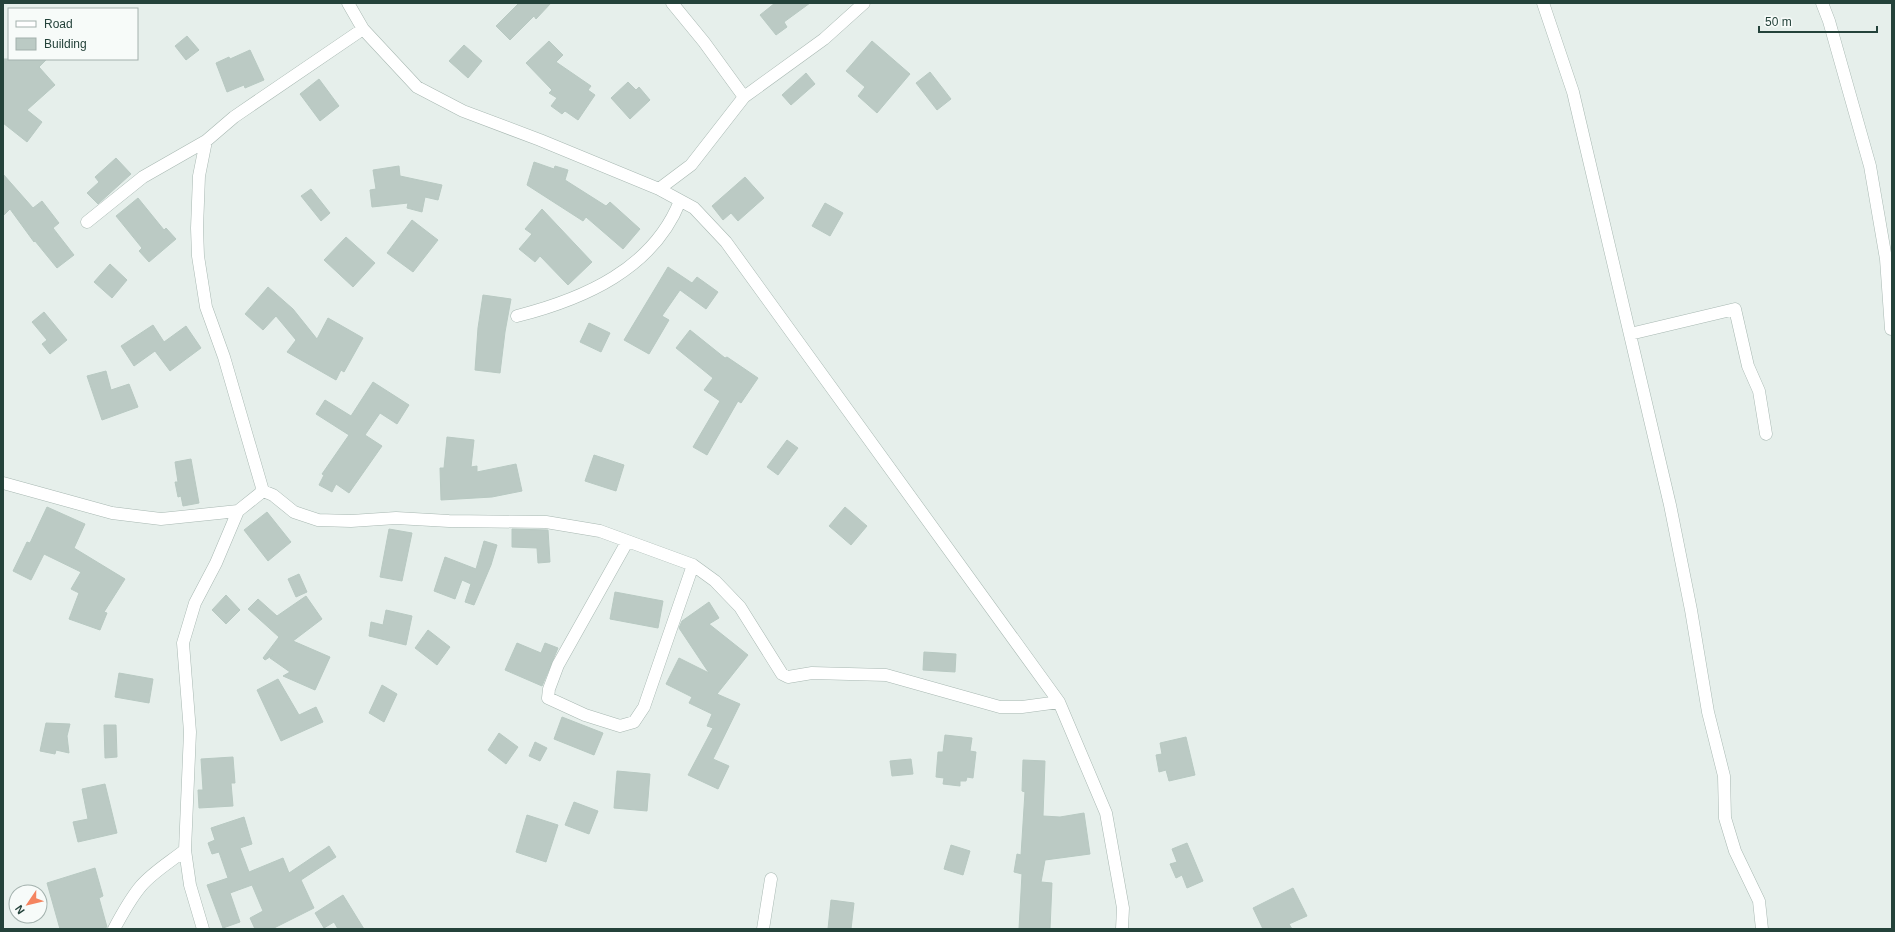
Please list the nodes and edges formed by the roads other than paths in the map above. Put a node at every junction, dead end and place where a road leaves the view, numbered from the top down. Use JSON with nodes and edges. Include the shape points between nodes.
{"nodes":[{"id":1,"x":348,"y":3,"type":"edge"},
{"id":2,"x":672,"y":3,"type":"edge"},
{"id":3,"x":864,"y":3,"type":"edge"},
{"id":4,"x":1544,"y":3,"type":"edge"},
{"id":5,"x":1822,"y":3,"type":"edge"},
{"id":6,"x":363,"y":29,"type":"junction"},
{"id":7,"x":744,"y":97,"type":"junction"},
{"id":8,"x":206,"y":141,"type":"junction"},
{"id":9,"x":659,"y":189,"type":"junction"},
{"id":10,"x":680,"y":200,"type":"junction"},
{"id":11,"x":86,"y":222,"type":"dead end"},
{"id":12,"x":517,"y":316,"type":"dead end"},
{"id":13,"x":1891,"y":329,"type":"dead end"},
{"id":14,"x":1630,"y":334,"type":"junction"},
{"id":15,"x":1766,"y":434,"type":"dead end"},
{"id":16,"x":3,"y":483,"type":"edge"},
{"id":17,"x":263,"y":491,"type":"junction"},
{"id":18,"x":238,"y":511,"type":"junction"},
{"id":19,"x":628,"y":542,"type":"junction"},
{"id":20,"x":693,"y":566,"type":"junction"},
{"id":21,"x":1059,"y":702,"type":"junction"},
{"id":22,"x":185,"y":850,"type":"junction"},
{"id":23,"x":771,"y":879,"type":"dead end"},
{"id":24,"x":114,"y":929,"type":"edge"},
{"id":25,"x":203,"y":929,"type":"edge"},
{"id":26,"x":763,"y":929,"type":"edge"},
{"id":27,"x":1122,"y":929,"type":"edge"},
{"id":28,"x":1762,"y":929,"type":"edge"}],
"edges":[{"from":1,"to":6,"type":"street"},
{"from":2,"to":7,"type":"street"},
{"from":3,"to":7,"type":"street","via":[[824,39]]},
{"from":4,"to":14,"type":"street","via":[[1573,92]]},
{"from":5,"to":13,"type":"street","via":[[1832,28],[1870,166],[1886,259]]},
{"from":6,"to":8,"type":"street","via":[[234,117]]},
{"from":6,"to":9,"type":"street","via":[[417,87],[463,111]]},
{"from":7,"to":9,"type":"street","via":[[691,165]]},
{"from":8,"to":11,"type":"street","via":[[143,177]]},
{"from":8,"to":17,"type":"street","via":[[199,176],[197,228],[198,256],[205,300]]},
{"from":9,"to":10,"type":"street"},
{"from":10,"to":12,"type":"street","via":[[673,218],[662,234],[634,264],[583,295]]},
{"from":10,"to":21,"type":"street","via":[[694,208],[726,242]]},
{"from":14,"to":15,"type":"street","via":[[1735,309],[1748,366],[1759,391]]},
{"from":14,"to":28,"type":"street","via":[[1670,505],[1708,712],[1724,776],[1725,818],[1735,851],[1759,901]]},
{"from":16,"to":18,"type":"street","via":[[112,513],[161,519]]},
{"from":17,"to":18,"type":"street"},
{"from":17,"to":19,"type":"street","via":[[273,495],[294,512],[318,520],[396,518],[546,522],[600,531]]},
{"from":18,"to":22,"type":"street","via":[[216,563],[195,603],[183,643],[190,732]]},
{"from":19,"to":20,"type":"street"},
{"from":19,"to":20,"type":"street","via":[[558,665],[549,689],[548,698],[585,715],[620,726],[634,722],[644,707]]},
{"from":20,"to":21,"type":"street","via":[[715,581],[740,607],[782,674],[788,677],[812,673],[886,675],[1000,707]]},
{"from":21,"to":27,"type":"street","via":[[1106,813],[1123,908]]},
{"from":22,"to":24,"type":"street","via":[[156,871],[141,886]]},
{"from":22,"to":25,"type":"street","via":[[190,885]]},
{"from":23,"to":26,"type":"street"}]}
